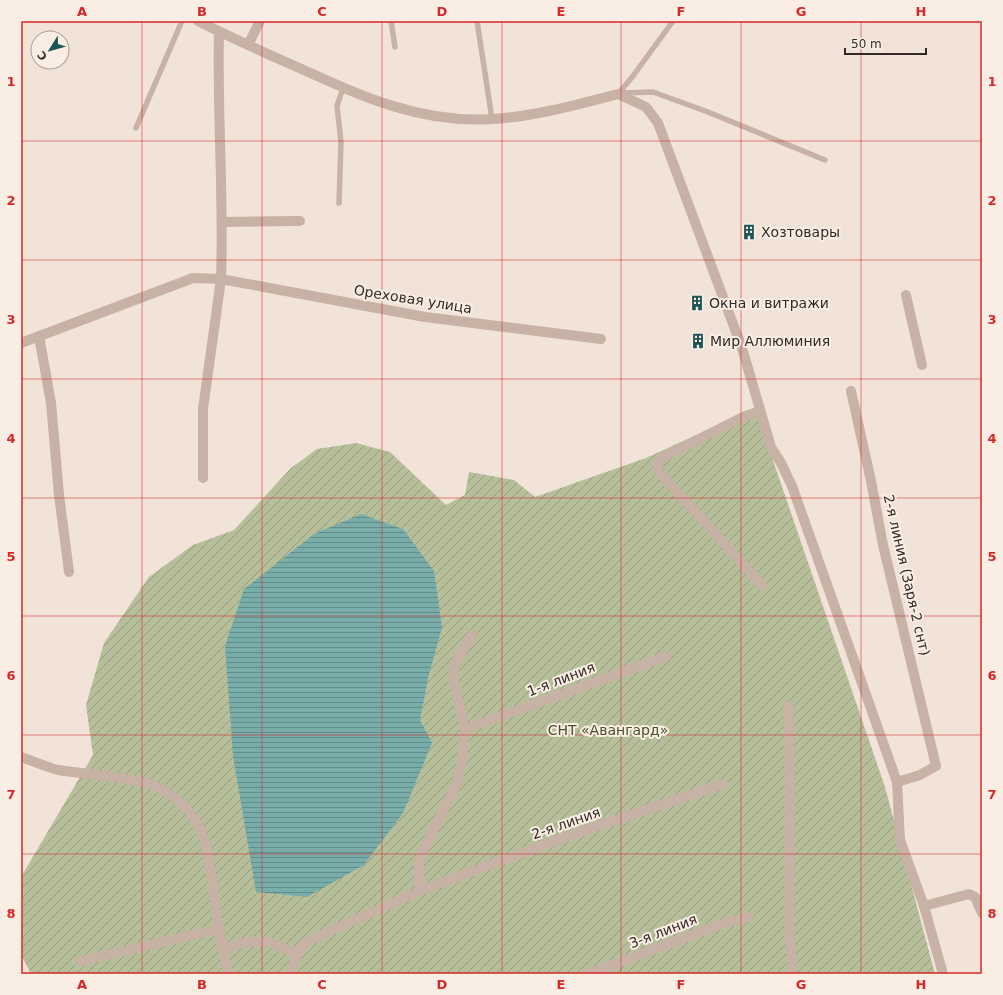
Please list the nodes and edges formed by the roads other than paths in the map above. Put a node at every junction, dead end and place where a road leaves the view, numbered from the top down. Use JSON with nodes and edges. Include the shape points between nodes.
{"nodes":[{"id":1,"x":182,"y":21,"type":"edge"},
{"id":2,"x":198,"y":21,"type":"edge"},
{"id":3,"x":260,"y":21,"type":"edge"},
{"id":4,"x":391,"y":21,"type":"edge"},
{"id":5,"x":477,"y":21,"type":"edge"},
{"id":6,"x":673,"y":21,"type":"edge"},
{"id":7,"x":219,"y":32,"type":"junction"},
{"id":8,"x":248,"y":45,"type":"junction"},
{"id":9,"x":395,"y":47,"type":"dead end"},
{"id":10,"x":344,"y":88,"type":"junction"},
{"id":11,"x":618,"y":94,"type":"junction"},
{"id":12,"x":492,"y":119,"type":"junction"},
{"id":13,"x":136,"y":128,"type":"dead end"},
{"id":14,"x":824,"y":160,"type":"dead end"},
{"id":15,"x":339,"y":203,"type":"dead end"},
{"id":16,"x":300,"y":221,"type":"dead end"},
{"id":17,"x":223,"y":222,"type":"junction"},
{"id":18,"x":221,"y":279,"type":"junction"},
{"id":19,"x":906,"y":295,"type":"dead end"},
{"id":20,"x":39,"y":336,"type":"junction"},
{"id":21,"x":601,"y":339,"type":"dead end"},
{"id":22,"x":21,"y":343,"type":"edge"},
{"id":23,"x":922,"y":365,"type":"dead end"},
{"id":24,"x":851,"y":391,"type":"dead end"},
{"id":25,"x":760,"y":411,"type":"junction"},
{"id":26,"x":204,"y":478,"type":"dead end"},
{"id":27,"x":69,"y":572,"type":"dead end"},
{"id":28,"x":762,"y":585,"type":"dead end"},
{"id":29,"x":472,"y":635,"type":"dead end"},
{"id":30,"x":667,"y":656,"type":"dead end"},
{"id":31,"x":788,"y":706,"type":"dead end"},
{"id":32,"x":465,"y":729,"type":"junction"},
{"id":33,"x":21,"y":757,"type":"edge"},
{"id":34,"x":897,"y":782,"type":"junction"},
{"id":35,"x":723,"y":784,"type":"dead end"},
{"id":36,"x":419,"y":891,"type":"junction"},
{"id":37,"x":924,"y":906,"type":"junction"},
{"id":38,"x":982,"y":913,"type":"edge"},
{"id":39,"x":748,"y":917,"type":"dead end"},
{"id":40,"x":218,"y":929,"type":"junction"},
{"id":41,"x":223,"y":949,"type":"junction"},
{"id":42,"x":298,"y":954,"type":"junction"},
{"id":43,"x":81,"y":961,"type":"dead end"},
{"id":44,"x":229,"y":974,"type":"edge"},
{"id":45,"x":291,"y":974,"type":"edge"},
{"id":46,"x":588,"y":974,"type":"edge"},
{"id":47,"x":794,"y":974,"type":"edge"},
{"id":48,"x":943,"y":974,"type":"edge"}],
"edges":[{"from":1,"to":13,"type":"lane"},
{"from":2,"to":7,"type":"street"},
{"from":3,"to":8,"type":"street"},
{"from":4,"to":9,"type":"lane"},
{"from":5,"to":12,"type":"lane"},
{"from":6,"to":11,"type":"lane"},
{"from":7,"to":8,"type":"street"},
{"from":7,"to":17,"type":"street","via":[[218,98]]},
{"from":8,"to":10,"type":"street"},
{"from":10,"to":12,"type":"street","via":[[402,110],[440,117]]},
{"from":10,"to":15,"type":"lane","via":[[337,106],[342,142]]},
{"from":11,"to":12,"type":"street","via":[[548,112]]},
{"from":11,"to":14,"type":"lane","via":[[653,92]]},
{"from":11,"to":25,"type":"street","via":[[646,107],[658,123],[742,348]]},
{"from":16,"to":17,"type":"street"},
{"from":17,"to":18,"type":"street"},
{"from":18,"to":20,"type":"street","name":"Ореховая улица","via":[[193,278]]},
{"from":18,"to":21,"type":"street","name":"Ореховая улица","via":[[425,317]]},
{"from":18,"to":26,"type":"street","via":[[203,409]]},
{"from":19,"to":23,"type":"street"},
{"from":20,"to":22,"type":"street","name":"Ореховая улица"},
{"from":20,"to":27,"type":"street","via":[[51,403]]},
{"from":24,"to":34,"type":"street","name":"2-я линия (Заря-2 снт)","via":[[883,545],[936,766],[920,775]]},
{"from":25,"to":28,"type":"street","via":[[662,458],[657,464],[659,472]]},
{"from":25,"to":34,"type":"street","via":[[771,447],[792,486]]},
{"from":29,"to":32,"type":"street","via":[[455,663],[453,677]]},
{"from":30,"to":32,"type":"street","name":"1-я линия"},
{"from":31,"to":47,"type":"street","via":[[789,930]]},
{"from":32,"to":36,"type":"street","via":[[461,767],[455,788],[419,861]]},
{"from":33,"to":40,"type":"street","via":[[57,769],[123,779],[157,788],[181,804],[197,822],[206,844]]},
{"from":34,"to":37,"type":"street","via":[[900,840]]},
{"from":35,"to":36,"type":"street","name":"2-я линия","via":[[574,834]]},
{"from":36,"to":42,"type":"street","name":"2-я линия","via":[[304,943]]},
{"from":37,"to":38,"type":"street","via":[[969,894],[975,897]]},
{"from":37,"to":48,"type":"street"},
{"from":39,"to":46,"type":"street","name":"3-я линия","via":[[719,925]]},
{"from":40,"to":41,"type":"street"},
{"from":40,"to":43,"type":"street"},
{"from":41,"to":42,"type":"street","via":[[247,942],[269,942]]},
{"from":41,"to":44,"type":"street"},
{"from":42,"to":45,"type":"street","via":[[294,959]]}]}
